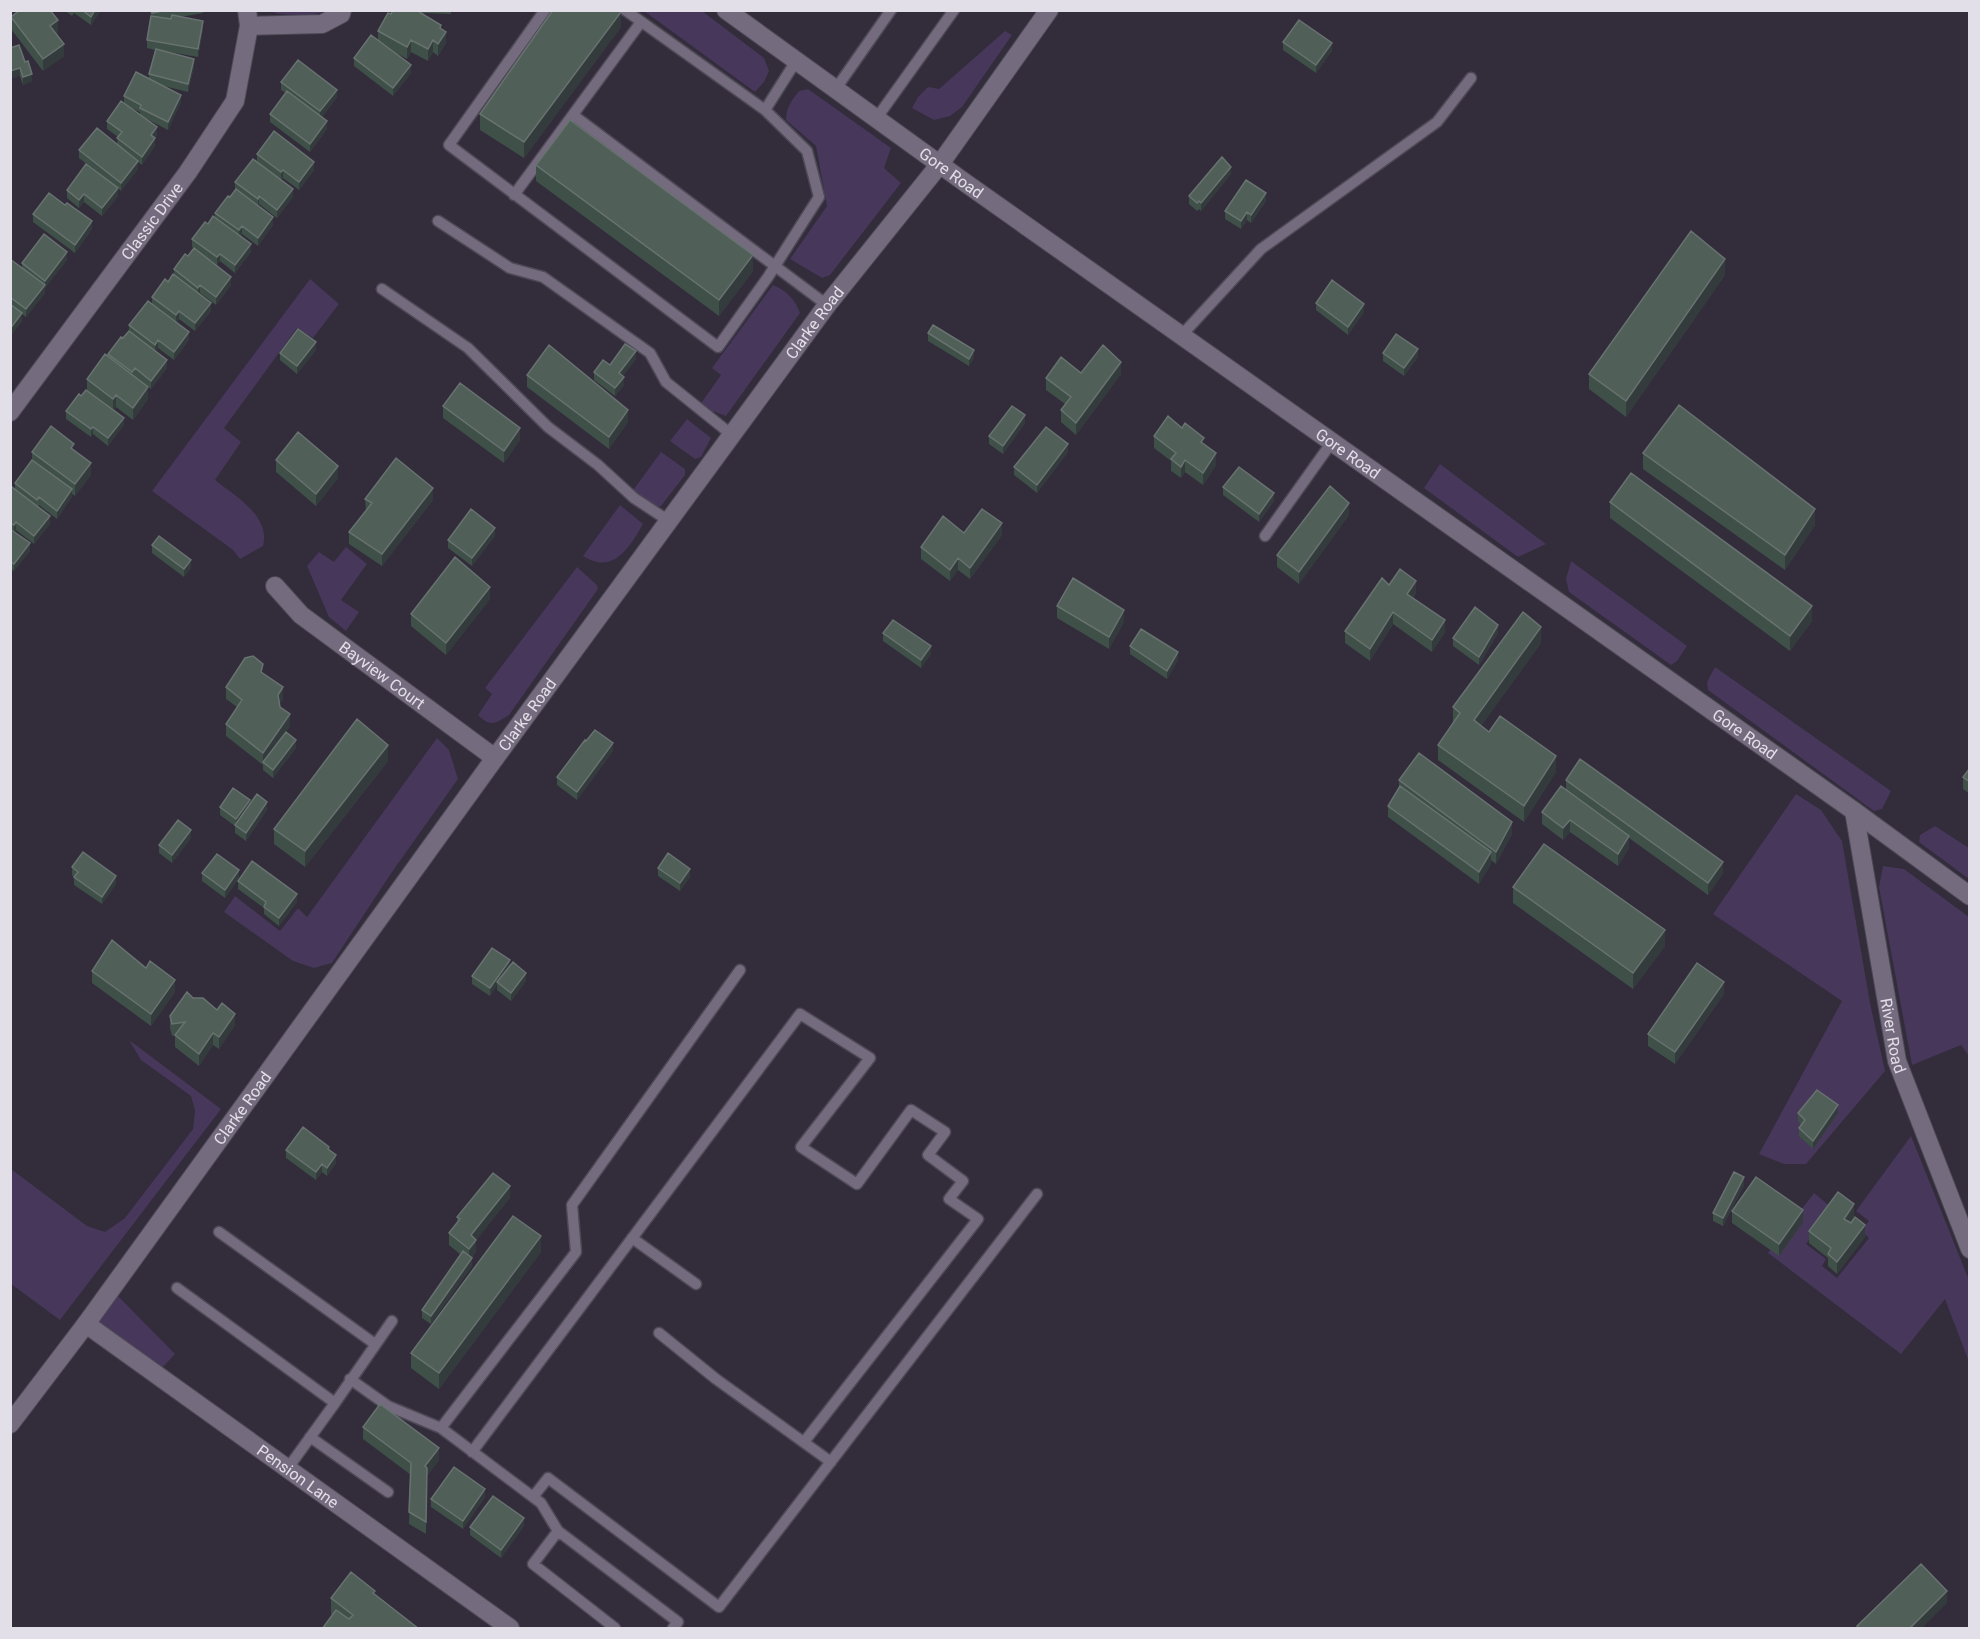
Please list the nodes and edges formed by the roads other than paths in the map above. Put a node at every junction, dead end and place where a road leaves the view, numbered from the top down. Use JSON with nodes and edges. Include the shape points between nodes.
{"nodes":[{"id":1,"x":342,"y":10,"type":"edge"},
{"id":2,"x":545,"y":10,"type":"edge"},
{"id":3,"x":626,"y":10,"type":"edge"},
{"id":4,"x":726,"y":10,"type":"edge"},
{"id":5,"x":891,"y":10,"type":"edge"},
{"id":6,"x":954,"y":10,"type":"edge"},
{"id":7,"x":1049,"y":10,"type":"edge"},
{"id":8,"x":248,"y":18,"type":"edge"},
{"id":9,"x":641,"y":22,"type":"junction"},
{"id":10,"x":796,"y":61,"type":"junction"},
{"id":11,"x":1470,"y":78,"type":"dead end"},
{"id":12,"x":835,"y":90,"type":"junction"},
{"id":13,"x":765,"y":110,"type":"junction"},
{"id":14,"x":573,"y":115,"type":"junction"},
{"id":15,"x":876,"y":119,"type":"junction"},
{"id":16,"x":940,"y":164,"type":"junction"},
{"id":17,"x":514,"y":195,"type":"junction"},
{"id":18,"x":438,"y":221,"type":"dead end"},
{"id":19,"x":775,"y":267,"type":"junction"},
{"id":20,"x":382,"y":290,"type":"dead end"},
{"id":21,"x":827,"y":305,"type":"junction"},
{"id":22,"x":1181,"y":336,"type":"junction"},
{"id":23,"x":10,"y":412,"type":"edge"},
{"id":24,"x":732,"y":435,"type":"junction"},
{"id":25,"x":1332,"y":442,"type":"junction"},
{"id":26,"x":669,"y":521,"type":"junction"},
{"id":27,"x":1265,"y":536,"type":"dead end"},
{"id":28,"x":274,"y":586,"type":"dead end"},
{"id":29,"x":495,"y":758,"type":"junction"},
{"id":30,"x":1854,"y":811,"type":"junction"},
{"id":31,"x":1970,"y":896,"type":"edge"},
{"id":32,"x":740,"y":970,"type":"dead end"},
{"id":33,"x":1037,"y":1194,"type":"dead end"},
{"id":34,"x":219,"y":1232,"type":"dead end"},
{"id":35,"x":632,"y":1238,"type":"junction"},
{"id":36,"x":1970,"y":1249,"type":"edge"},
{"id":37,"x":696,"y":1284,"type":"dead end"},
{"id":38,"x":177,"y":1288,"type":"dead end"},
{"id":39,"x":392,"y":1321,"type":"dead end"},
{"id":40,"x":86,"y":1324,"type":"junction"},
{"id":41,"x":659,"y":1333,"type":"dead end"},
{"id":42,"x":375,"y":1344,"type":"junction"},
{"id":43,"x":350,"y":1379,"type":"junction"},
{"id":44,"x":335,"y":1403,"type":"junction"},
{"id":45,"x":10,"y":1424,"type":"edge"},
{"id":46,"x":441,"y":1428,"type":"junction"},
{"id":47,"x":310,"y":1437,"type":"junction"},
{"id":48,"x":804,"y":1442,"type":"junction"},
{"id":49,"x":472,"y":1452,"type":"junction"},
{"id":50,"x":831,"y":1462,"type":"junction"},
{"id":51,"x":288,"y":1468,"type":"junction"},
{"id":52,"x":388,"y":1492,"type":"dead end"},
{"id":53,"x":533,"y":1497,"type":"junction"},
{"id":54,"x":558,"y":1531,"type":"junction"},
{"id":55,"x":510,"y":1629,"type":"edge"},
{"id":56,"x":615,"y":1629,"type":"edge"},
{"id":57,"x":673,"y":1629,"type":"edge"}],
"edges":[{"from":1,"to":8,"type":"main road","via":[[321,24]]},
{"from":2,"to":17,"type":"lane","via":[[449,145]]},
{"from":3,"to":9,"type":"lane"},
{"from":4,"to":10,"type":"main road","name":"Gore Road"},
{"from":5,"to":12,"type":"lane"},
{"from":6,"to":15,"type":"lane"},
{"from":7,"to":16,"type":"main road","name":"Clarke Road"},
{"from":8,"to":23,"type":"main road","name":"Classic Drive","via":[[235,101],[188,172]]},
{"from":9,"to":13,"type":"lane"},
{"from":9,"to":14,"type":"lane"},
{"from":10,"to":12,"type":"main road","name":"Gore Road"},
{"from":10,"to":13,"type":"lane"},
{"from":11,"to":22,"type":"lane","via":[[1437,122],[1262,249]]},
{"from":12,"to":15,"type":"main road","name":"Gore Road"},
{"from":13,"to":19,"type":"lane","via":[[807,151],[819,197]]},
{"from":14,"to":17,"type":"lane"},
{"from":14,"to":19,"type":"lane"},
{"from":15,"to":16,"type":"main road","name":"Gore Road"},
{"from":16,"to":21,"type":"main road","name":"Clarke Road"},
{"from":16,"to":22,"type":"main road","name":"Gore Road"},
{"from":17,"to":19,"type":"lane","via":[[718,348]]},
{"from":18,"to":24,"type":"lane","via":[[510,267],[543,277],[640,346],[650,354],[666,382]]},
{"from":19,"to":21,"type":"lane"},
{"from":20,"to":26,"type":"lane","via":[[468,348],[548,427],[634,498]]},
{"from":21,"to":24,"type":"main road","name":"Clarke Road"},
{"from":22,"to":25,"type":"main road","name":"Gore Road"},
{"from":24,"to":26,"type":"main road","name":"Clarke Road"},
{"from":25,"to":27,"type":"lane"},
{"from":25,"to":30,"type":"main road","name":"Gore Road"},
{"from":26,"to":29,"type":"main road","name":"Clarke Road"},
{"from":28,"to":29,"type":"main road","name":"Bayview Court","via":[[301,615]]},
{"from":29,"to":40,"type":"main road","name":"Clarke Road"},
{"from":30,"to":31,"type":"main road","name":"Gore Road"},
{"from":30,"to":36,"type":"main road","name":"River Road","via":[[1897,1060]]},
{"from":32,"to":46,"type":"lane","via":[[572,1205],[576,1252]]},
{"from":33,"to":50,"type":"lane"},
{"from":34,"to":42,"type":"lane"},
{"from":35,"to":37,"type":"lane"},
{"from":35,"to":48,"type":"lane","via":[[800,1014],[870,1058],[801,1147],[856,1184],[911,1110],[945,1132],[928,1155],[963,1181],[949,1198],[978,1219]]},
{"from":35,"to":49,"type":"lane"},
{"from":38,"to":44,"type":"lane"},
{"from":39,"to":42,"type":"lane"},
{"from":40,"to":45,"type":"main road","name":"Clarke Road"},
{"from":40,"to":51,"type":"main road","name":"Pension Lane"},
{"from":41,"to":48,"type":"lane"},
{"from":42,"to":43,"type":"lane"},
{"from":43,"to":44,"type":"lane"},
{"from":43,"to":46,"type":"lane","via":[[388,1406]]},
{"from":44,"to":47,"type":"lane"},
{"from":46,"to":49,"type":"lane"},
{"from":47,"to":51,"type":"lane"},
{"from":47,"to":52,"type":"lane"},
{"from":48,"to":50,"type":"lane"},
{"from":49,"to":53,"type":"lane"},
{"from":50,"to":53,"type":"lane","via":[[719,1607],[548,1478]]},
{"from":51,"to":55,"type":"main road","name":"Pension Lane"},
{"from":53,"to":54,"type":"lane"},
{"from":54,"to":56,"type":"lane","via":[[533,1564]]},
{"from":54,"to":57,"type":"lane","via":[[678,1622]]}]}
